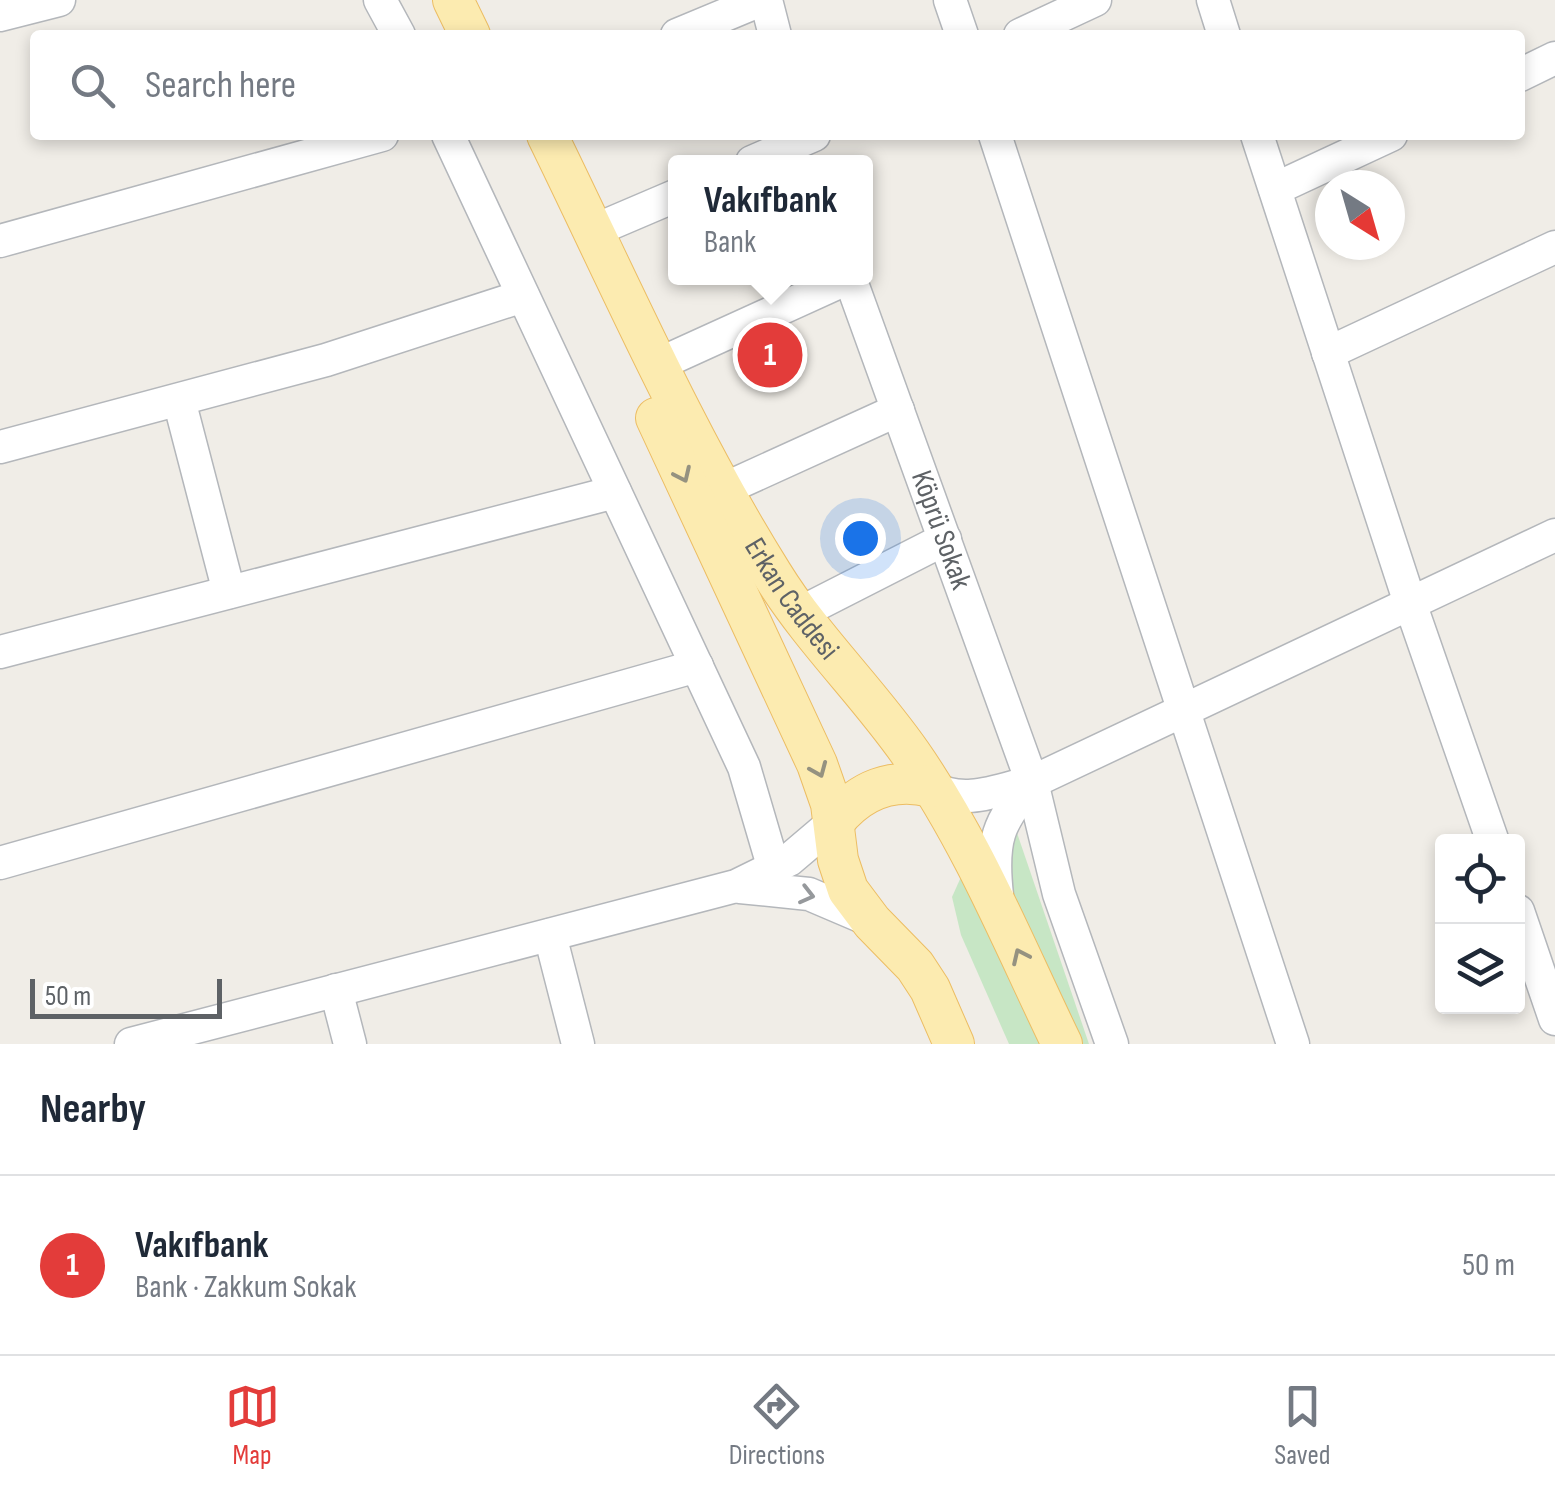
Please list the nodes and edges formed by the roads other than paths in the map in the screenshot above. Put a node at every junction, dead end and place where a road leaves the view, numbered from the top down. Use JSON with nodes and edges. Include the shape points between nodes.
{"nodes":[{"id":1,"x":59,"y":0,"type":"edge"},
{"id":2,"x":380,"y":0,"type":"edge"},
{"id":3,"x":453,"y":0,"type":"edge"},
{"id":4,"x":482,"y":0,"type":"edge"},
{"id":5,"x":763,"y":0,"type":"edge"},
{"id":6,"x":950,"y":0,"type":"edge"},
{"id":7,"x":1095,"y":0,"type":"edge"},
{"id":8,"x":1212,"y":0,"type":"edge"},
{"id":9,"x":0,"y":15,"type":"edge"},
{"id":10,"x":396,"y":30,"type":"edge"},
{"id":11,"x":468,"y":30,"type":"edge"},
{"id":12,"x":496,"y":30,"type":"edge"},
{"id":13,"x":689,"y":30,"type":"edge"},
{"id":14,"x":772,"y":30,"type":"edge"},
{"id":15,"x":960,"y":30,"type":"edge"},
{"id":16,"x":1031,"y":30,"type":"edge"},
{"id":17,"x":1222,"y":30,"type":"edge"},
{"id":18,"x":1555,"y":58,"type":"edge"},
{"id":19,"x":1525,"y":73,"type":"edge"},
{"id":20,"x":364,"y":140,"type":"edge"},
{"id":21,"x":450,"y":140,"type":"edge"},
{"id":22,"x":521,"y":140,"type":"edge"},
{"id":23,"x":549,"y":140,"type":"edge"},
{"id":24,"x":997,"y":140,"type":"edge"},
{"id":25,"x":1259,"y":140,"type":"edge"},
{"id":26,"x":1380,"y":140,"type":"edge"},
{"id":27,"x":806,"y":143,"type":"edge"},
{"id":28,"x":772,"y":155,"type":"edge"},
{"id":29,"x":1275,"y":189,"type":"junction"},
{"id":30,"x":668,"y":199,"type":"edge"},
{"id":31,"x":594,"y":230,"type":"junction"},
{"id":32,"x":0,"y":240,"type":"edge"},
{"id":33,"x":1555,"y":247,"type":"edge"},
{"id":34,"x":834,"y":285,"type":"edge"},
{"id":35,"x":852,"y":285,"type":"edge"},
{"id":36,"x":524,"y":296,"type":"junction"},
{"id":37,"x":1328,"y":352,"type":"junction"},
{"id":38,"x":659,"y":364,"type":"junction"},
{"id":39,"x":179,"y":400,"type":"junction"},
{"id":40,"x":898,"y":410,"type":"junction"},
{"id":41,"x":0,"y":447,"type":"edge"},
{"id":42,"x":722,"y":490,"type":"junction"},
{"id":43,"x":616,"y":492,"type":"junction"},
{"id":44,"x":1555,"y":535,"type":"edge"},
{"id":45,"x":944,"y":539,"type":"junction"},
{"id":46,"x":229,"y":592,"type":"junction"},
{"id":47,"x":1410,"y":603,"type":"junction"},
{"id":48,"x":798,"y":614,"type":"junction"},
{"id":49,"x":0,"y":652,"type":"edge"},
{"id":50,"x":697,"y":666,"type":"junction"},
{"id":51,"x":1181,"y":710,"type":"junction"},
{"id":52,"x":1032,"y":782,"type":"junction"},
{"id":53,"x":932,"y":787,"type":"junction"},
{"id":54,"x":835,"y":822,"type":"junction"},
{"id":55,"x":1490,"y":834,"type":"edge"},
{"id":56,"x":0,"y":862,"type":"edge"},
{"id":57,"x":774,"y":869,"type":"junction"},
{"id":58,"x":736,"y":886,"type":"junction"},
{"id":59,"x":998,"y":912,"type":"junction"},
{"id":60,"x":872,"y":922,"type":"junction"},
{"id":61,"x":1522,"y":924,"type":"edge"},
{"id":62,"x":550,"y":934,"type":"junction"},
{"id":63,"x":336,"y":990,"type":"junction"},
{"id":64,"x":1555,"y":1019,"type":"edge"},
{"id":65,"x":954,"y":1034,"type":"edge"},
{"id":66,"x":131,"y":1044,"type":"edge"},
{"id":67,"x":350,"y":1044,"type":"edge"},
{"id":68,"x":578,"y":1044,"type":"edge"},
{"id":69,"x":1062,"y":1044,"type":"edge"},
{"id":70,"x":1112,"y":1044,"type":"edge"},
{"id":71,"x":1293,"y":1044,"type":"edge"}],
"edges":[{"from":1,"to":9,"type":"street"},
{"from":2,"to":10,"type":"street"},
{"from":3,"to":11,"type":"main road"},
{"from":4,"to":12,"type":"main road"},
{"from":5,"to":13,"type":"street"},
{"from":5,"to":14,"type":"street"},
{"from":6,"to":15,"type":"street"},
{"from":7,"to":16,"type":"street"},
{"from":8,"to":17,"type":"street"},
{"from":18,"to":19,"type":"street"},
{"from":20,"to":32,"type":"street"},
{"from":21,"to":36,"type":"street"},
{"from":22,"to":54,"type":"main road","name":"Erkan Caddesi","one_way":true,"via":[[818,764]]},
{"from":23,"to":31,"type":"main road","name":"Erkan Caddesi"},
{"from":24,"to":51,"type":"street"},
{"from":25,"to":29,"type":"street"},
{"from":26,"to":29,"type":"street"},
{"from":27,"to":28,"type":"street"},
{"from":29,"to":37,"type":"street"},
{"from":30,"to":31,"type":"street"},
{"from":31,"to":38,"type":"main road","name":"Erkan Caddesi"},
{"from":33,"to":37,"type":"street"},
{"from":34,"to":38,"type":"street"},
{"from":35,"to":40,"type":"street","name":"Köprü Sokak"},
{"from":36,"to":39,"type":"street"},
{"from":36,"to":43,"type":"street"},
{"from":37,"to":47,"type":"street"},
{"from":38,"to":42,"type":"main road","name":"Erkan Caddesi"},
{"from":39,"to":41,"type":"street"},
{"from":39,"to":46,"type":"street"},
{"from":40,"to":42,"type":"street"},
{"from":40,"to":45,"type":"street","name":"Köprü Sokak"},
{"from":42,"to":48,"type":"main road","name":"Erkan Caddesi"},
{"from":43,"to":46,"type":"street"},
{"from":43,"to":50,"type":"street"},
{"from":44,"to":47,"type":"street"},
{"from":45,"to":48,"type":"street"},
{"from":45,"to":52,"type":"street","name":"Köprü Sokak"},
{"from":46,"to":49,"type":"street"},
{"from":47,"to":51,"type":"street"},
{"from":47,"to":55,"type":"street"},
{"from":48,"to":53,"type":"main road","name":"Erkan Caddesi"},
{"from":50,"to":56,"type":"street"},
{"from":50,"to":57,"type":"street","via":[[744,767]]},
{"from":51,"to":52,"type":"street"},
{"from":51,"to":71,"type":"street"},
{"from":52,"to":53,"type":"street","via":[[963,798]]},
{"from":52,"to":59,"type":"street","via":[[997,832]]},
{"from":52,"to":70,"type":"street","name":"Köprü Sokak","via":[[1059,894]]},
{"from":53,"to":54,"type":"main road","via":[[878,787]]},
{"from":53,"to":59,"type":"main road","name":"Erkan Caddesi"},
{"from":54,"to":57,"type":"street"},
{"from":54,"to":60,"type":"main road","name":"Erkan Caddesi","via":[[843,878]]},
{"from":57,"to":58,"type":"street"},
{"from":58,"to":60,"type":"street","one_way":true,"via":[[810,894]]},
{"from":58,"to":62,"type":"street"},
{"from":69,"to":59,"type":"main road","name":"Erkan Caddesi","one_way":true},
{"from":60,"to":65,"type":"main road","name":"Erkan Caddesi","via":[[915,966]]},
{"from":61,"to":64,"type":"street"},
{"from":62,"to":63,"type":"street"},
{"from":62,"to":68,"type":"street"},
{"from":63,"to":66,"type":"street"},
{"from":63,"to":67,"type":"street"}]}
